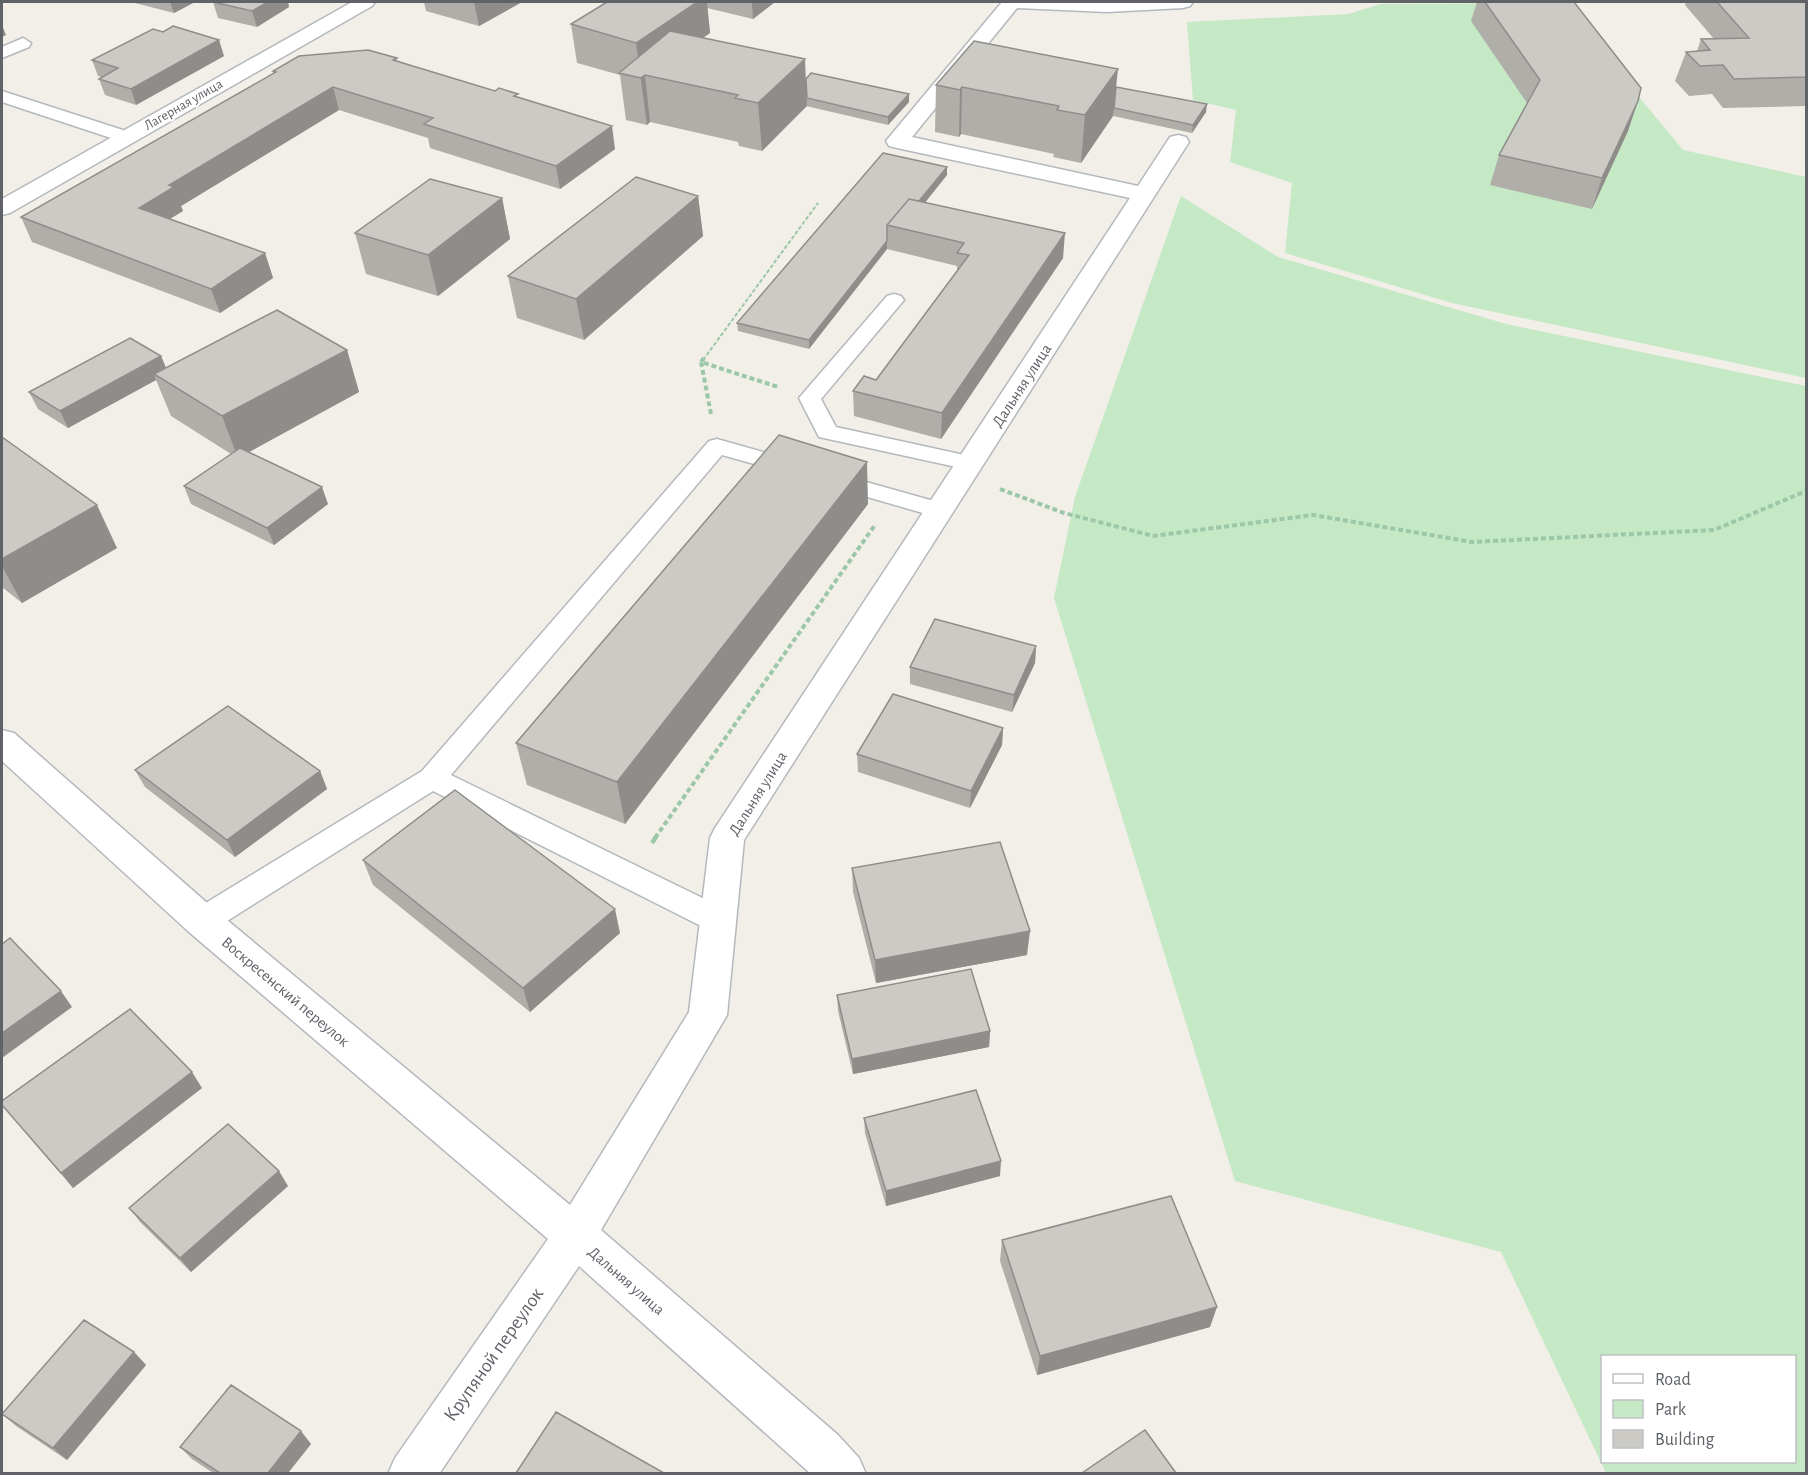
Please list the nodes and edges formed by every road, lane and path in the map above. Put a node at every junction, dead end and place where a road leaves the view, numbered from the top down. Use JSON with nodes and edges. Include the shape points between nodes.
{"nodes":[{"id":1,"x":365,"y":2,"type":"edge"},
{"id":2,"x":1012,"y":2,"type":"edge"},
{"id":3,"x":1183,"y":2,"type":"edge"},
{"id":4,"x":23,"y":43,"type":"dead end"},
{"id":5,"x":2,"y":53,"type":"edge"},
{"id":6,"x":2,"y":96,"type":"edge"},
{"id":7,"x":126,"y":137,"type":"junction"},
{"id":8,"x":1178,"y":142,"type":"dead end"},
{"id":9,"x":1145,"y":194,"type":"junction"},
{"id":10,"x":818,"y":203,"type":"dead end"},
{"id":11,"x":2,"y":208,"type":"edge"},
{"id":12,"x":894,"y":300,"type":"dead end"},
{"id":13,"x":701,"y":362,"type":"junction"},
{"id":14,"x":810,"y":398,"type":"junction"},
{"id":15,"x":717,"y":446,"type":"junction"},
{"id":16,"x":966,"y":469,"type":"junction"},
{"id":17,"x":1806,"y":491,"type":"edge"},
{"id":18,"x":894,"y":497,"type":"junction"},
{"id":19,"x":940,"y":510,"type":"junction"},
{"id":20,"x":2,"y":742,"type":"edge"},
{"id":21,"x":432,"y":778,"type":"junction"},
{"id":22,"x":629,"y":876,"type":"junction"},
{"id":23,"x":718,"y":920,"type":"junction"},
{"id":24,"x":202,"y":921,"type":"junction"},
{"id":25,"x":575,"y":1235,"type":"junction"},
{"id":26,"x":411,"y":1473,"type":"edge"},
{"id":27,"x":843,"y":1473,"type":"edge"}],
"edges":[{"from":1,"to":7,"type":"street","name":"Лагерная улица"},
{"from":2,"to":3,"type":"street","via":[[1107,6]]},
{"from":2,"to":9,"type":"street","via":[[897,141]]},
{"from":4,"to":5,"type":"lane"},
{"from":6,"to":7,"type":"lane"},
{"from":7,"to":11,"type":"street","name":"Лагерная улица"},
{"from":8,"to":9,"type":"street","name":"Дальняя улица"},
{"from":9,"to":16,"type":"street","name":"Дальняя улица"},
{"from":10,"to":13,"type":"path"},
{"from":12,"to":14,"type":"lane"},
{"from":13,"to":14,"type":"path"},
{"from":13,"to":15,"type":"path"},
{"from":14,"to":16,"type":"lane","via":[[827,432]]},
{"from":15,"to":18,"type":"lane"},
{"from":15,"to":21,"type":"lane"},
{"from":16,"to":17,"type":"path","via":[[1064,513],[1154,536],[1312,514],[1473,542],[1714,530]]},
{"from":16,"to":19,"type":"street","name":"Дальняя улица"},
{"from":18,"to":19,"type":"lane"},
{"from":18,"to":22,"type":"path"},
{"from":19,"to":23,"type":"street","name":"Дальняя улица","via":[[727,838]]},
{"from":20,"to":24,"type":"street","name":"Воскресенский переулок"},
{"from":21,"to":22,"type":"lane"},
{"from":21,"to":24,"type":"lane"},
{"from":22,"to":23,"type":"lane"},
{"from":23,"to":25,"type":"street","name":"Дальняя улица","via":[[708,1015]]},
{"from":24,"to":25,"type":"street","name":"Воскресенский переулок"},
{"from":25,"to":26,"type":"street","name":"Крупяной переулок"},
{"from":25,"to":27,"type":"street","name":"Дальняя улица"}]}
